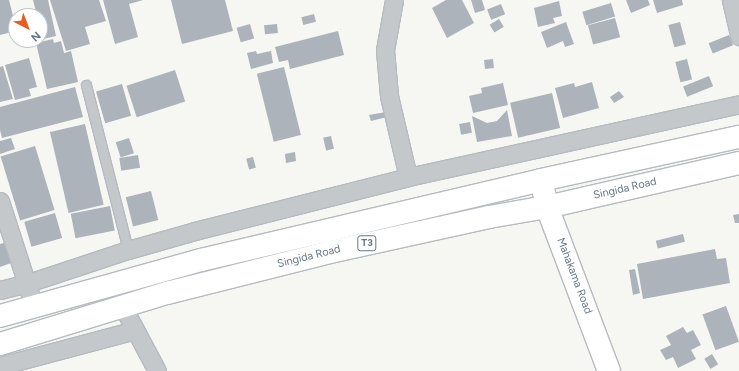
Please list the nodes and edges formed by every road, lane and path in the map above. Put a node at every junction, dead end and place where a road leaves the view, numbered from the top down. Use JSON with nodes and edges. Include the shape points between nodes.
{"nodes":[{"id":1,"x":394,"y":0,"type":"edge"},
{"id":2,"x":731,"y":0,"type":"edge"},
{"id":3,"x":739,"y":36,"type":"edge"},
{"id":4,"x":86,"y":84,"type":"dead end"},
{"id":5,"x":739,"y":104,"type":"edge"},
{"id":6,"x":739,"y":137,"type":"edge"},
{"id":7,"x":739,"y":163,"type":"edge"},
{"id":8,"x":408,"y":177,"type":"junction"},
{"id":9,"x":541,"y":180,"type":"junction"},
{"id":10,"x":0,"y":201,"type":"edge"},
{"id":11,"x":547,"y":207,"type":"junction"},
{"id":12,"x":404,"y":212,"type":"junction"},
{"id":13,"x":408,"y":234,"type":"junction"},
{"id":14,"x":128,"y":250,"type":"junction"},
{"id":15,"x":28,"y":284,"type":"junction"},
{"id":16,"x":0,"y":290,"type":"edge"},
{"id":17,"x":32,"y":306,"type":"junction"},
{"id":18,"x":123,"y":307,"type":"junction"},
{"id":19,"x":0,"y":316,"type":"edge"},
{"id":20,"x":135,"y":330,"type":"junction"},
{"id":21,"x":0,"y":344,"type":"edge"},
{"id":22,"x":0,"y":366,"type":"edge"},
{"id":23,"x":157,"y":371,"type":"edge"},
{"id":24,"x":609,"y":371,"type":"edge"}],
"edges":[{"from":1,"to":8,"type":"street","via":[[385,50],[389,96]]},
{"from":2,"to":3,"type":"street"},
{"from":4,"to":14,"type":"lane"},
{"from":5,"to":8,"type":"street"},
{"from":6,"to":9,"type":"main road","name":"Singida Road","number":"T3"},
{"from":7,"to":11,"type":"main road","name":"Singida Road","number":"T3"},
{"from":8,"to":14,"type":"street"},
{"from":9,"to":11,"type":"main road","name":"Mahakama Road"},
{"from":9,"to":12,"type":"main road","name":"Singida Road","number":"T3"},
{"from":10,"to":15,"type":"street"},
{"from":11,"to":13,"type":"main road","name":"Singida Road","number":"T3"},
{"from":11,"to":24,"type":"main road","name":"Mahakama Road"},
{"from":12,"to":13,"type":"street"},
{"from":12,"to":17,"type":"main road","name":"Singida Road","number":"T3","via":[[200,260]]},
{"from":13,"to":18,"type":"main road","name":"Singida Road","number":"T3","via":[[234,276]]},
{"from":14,"to":15,"type":"street"},
{"from":15,"to":16,"type":"street"},
{"from":15,"to":17,"type":"street"},
{"from":17,"to":19,"type":"main road","name":"Singida Road","number":"T3"},
{"from":18,"to":20,"type":"street"},
{"from":18,"to":21,"type":"main road","name":"Singida Road","number":"T3"},
{"from":20,"to":22,"type":"street"},
{"from":20,"to":23,"type":"street"}]}
